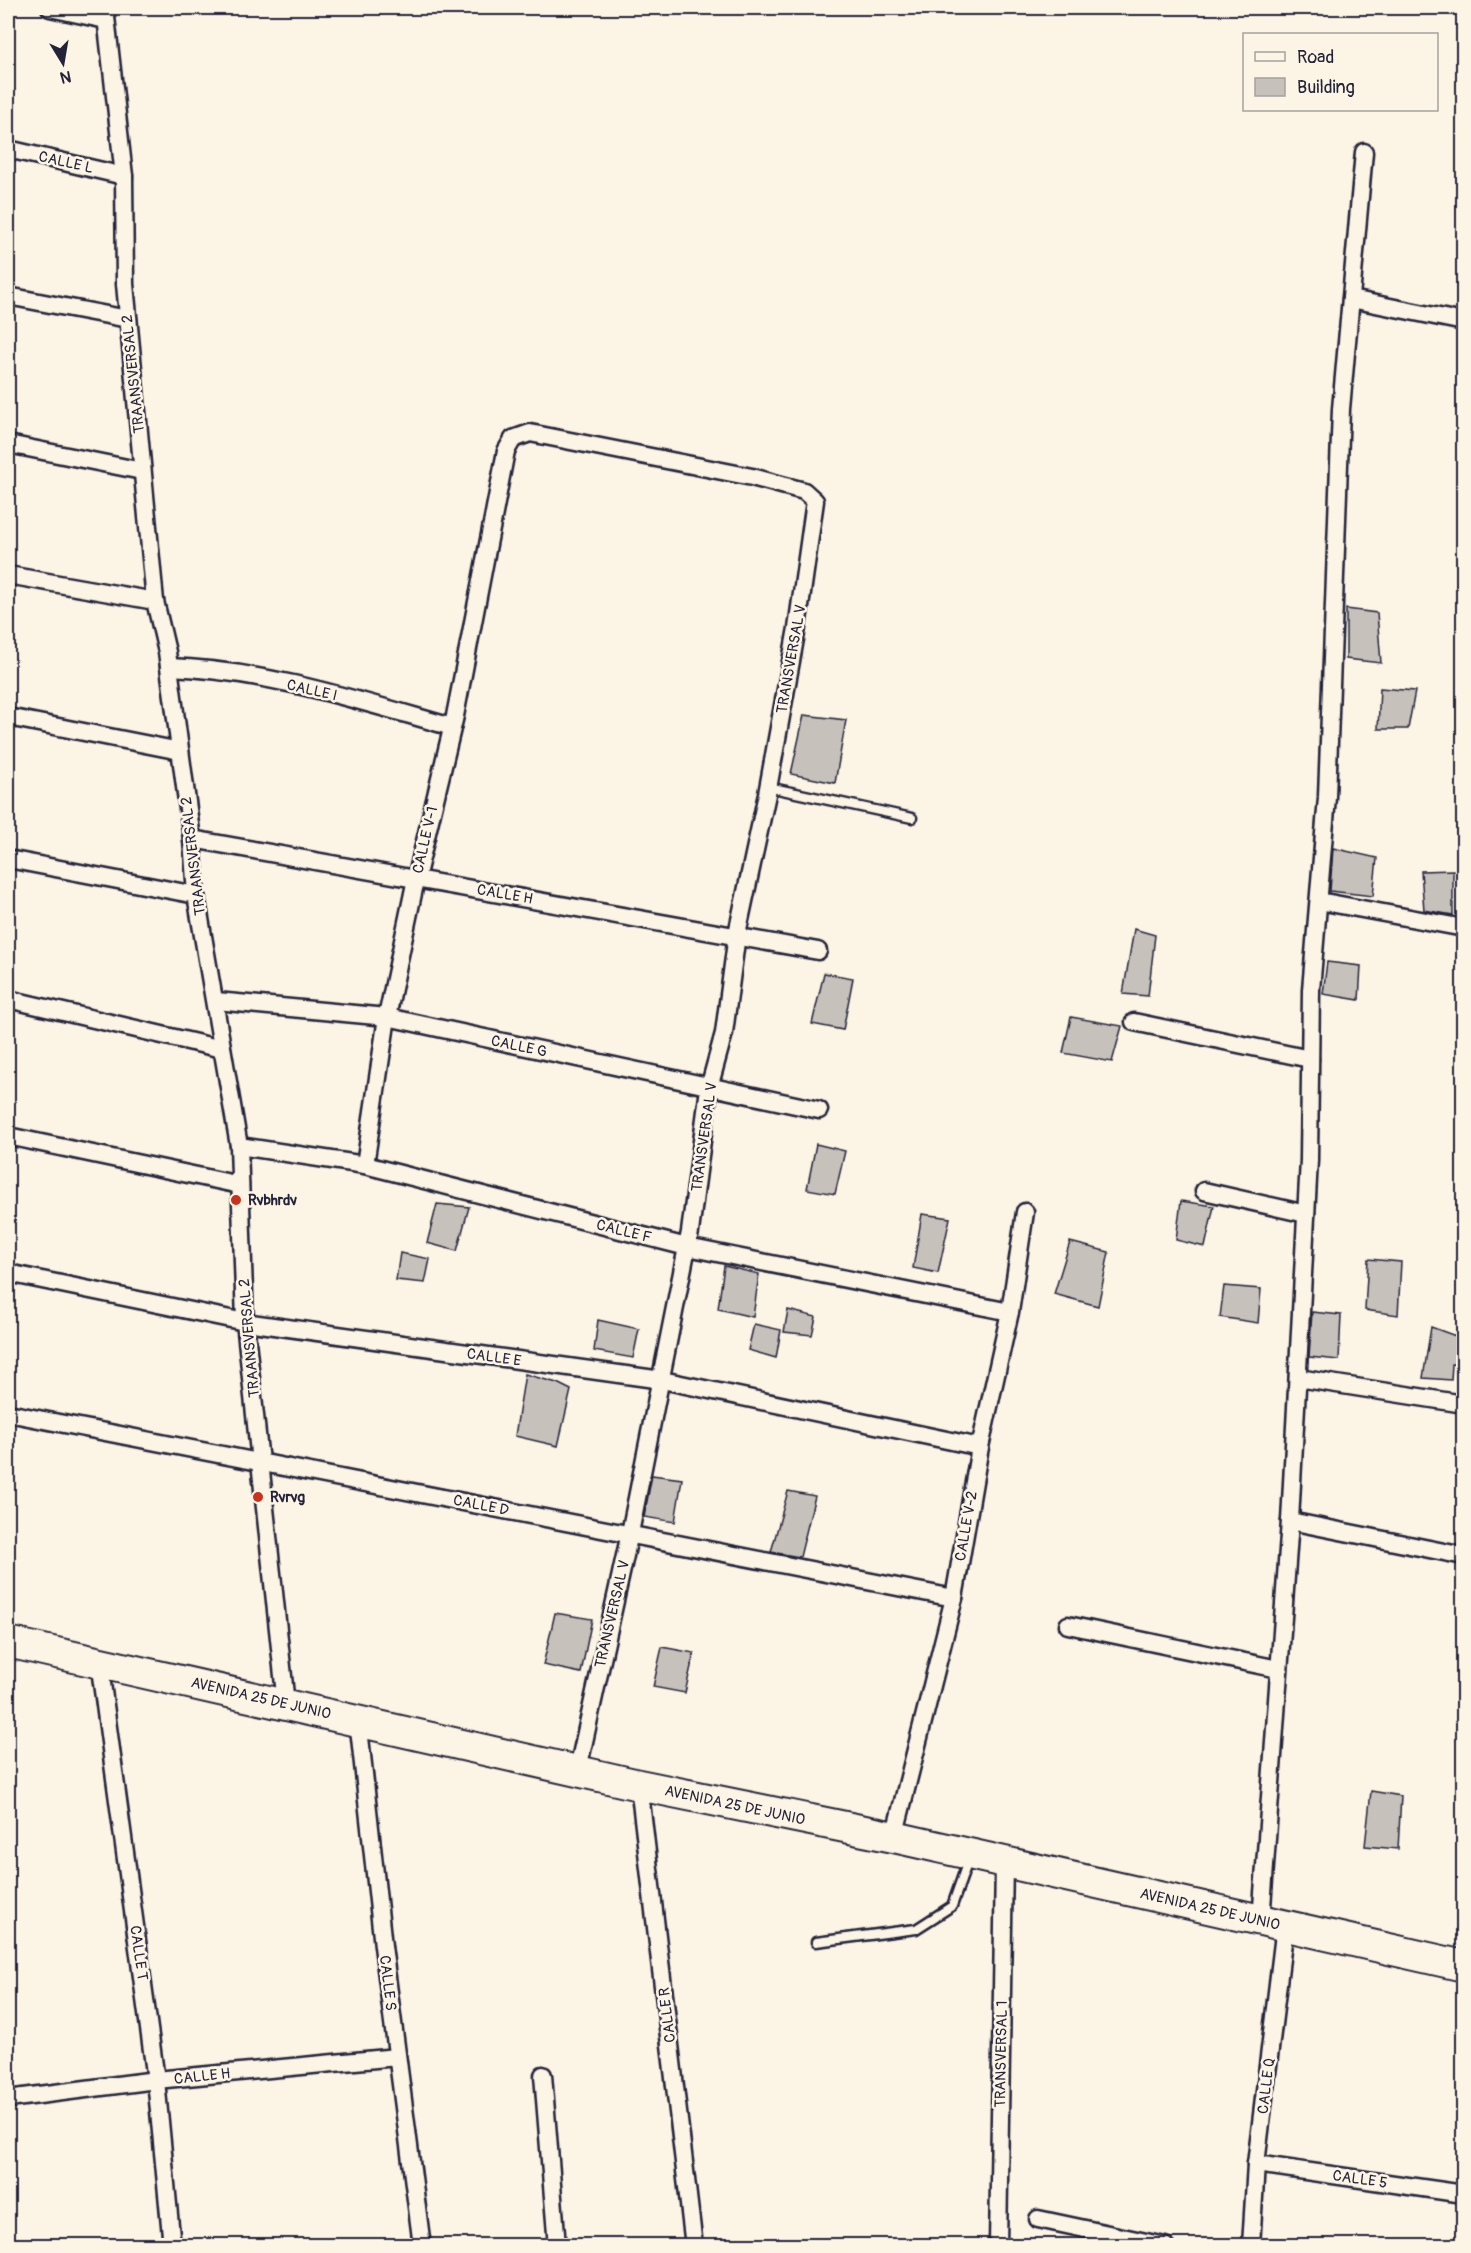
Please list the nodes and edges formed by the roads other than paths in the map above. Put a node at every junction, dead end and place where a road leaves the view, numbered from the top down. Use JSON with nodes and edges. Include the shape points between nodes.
{"nodes":[{"id":1,"x":50,"y":8,"type":"edge"},
{"id":2,"x":105,"y":14,"type":"edge"},
{"id":3,"x":8,"y":149,"type":"edge"},
{"id":4,"x":1364,"y":152,"type":"dead end"},
{"id":5,"x":124,"y":176,"type":"junction"},
{"id":6,"x":8,"y":296,"type":"edge"},
{"id":7,"x":1351,"y":299,"type":"junction"},
{"id":8,"x":128,"y":319,"type":"junction"},
{"id":9,"x":1464,"y":322,"type":"edge"},
{"id":10,"x":8,"y":444,"type":"edge"},
{"id":11,"x":142,"y":471,"type":"junction"},
{"id":12,"x":815,"y":501,"type":"joint"},
{"id":13,"x":8,"y":575,"type":"edge"},
{"id":14,"x":155,"y":601,"type":"junction"},
{"id":15,"x":169,"y":666,"type":"junction"},
{"id":16,"x":8,"y":717,"type":"edge"},
{"id":17,"x":452,"y":727,"type":"junction"},
{"id":18,"x":180,"y":751,"type":"junction"},
{"id":19,"x":768,"y":787,"type":"junction"},
{"id":20,"x":912,"y":818,"type":"dead end"},
{"id":21,"x":192,"y":839,"type":"junction"},
{"id":22,"x":8,"y":859,"type":"edge"},
{"id":23,"x":416,"y":879,"type":"junction"},
{"id":24,"x":196,"y":895,"type":"junction"},
{"id":25,"x":1319,"y":901,"type":"junction"},
{"id":26,"x":1464,"y":928,"type":"edge"},
{"id":27,"x":737,"y":934,"type":"junction"},
{"id":28,"x":818,"y":951,"type":"dead end"},
{"id":29,"x":8,"y":999,"type":"edge"},
{"id":30,"x":216,"y":1001,"type":"junction"},
{"id":31,"x":387,"y":1017,"type":"junction"},
{"id":32,"x":1134,"y":1022,"type":"dead end"},
{"id":33,"x":222,"y":1049,"type":"junction"},
{"id":34,"x":1310,"y":1059,"type":"junction"},
{"id":35,"x":710,"y":1088,"type":"junction"},
{"id":36,"x":819,"y":1110,"type":"dead end"},
{"id":37,"x":8,"y":1136,"type":"edge"},
{"id":38,"x":239,"y":1146,"type":"junction"},
{"id":39,"x":365,"y":1165,"type":"junction"},
{"id":40,"x":240,"y":1185,"type":"junction"},
{"id":41,"x":1204,"y":1191,"type":"dead end"},
{"id":42,"x":1025,"y":1212,"type":"dead end"},
{"id":43,"x":1306,"y":1214,"type":"junction"},
{"id":44,"x":687,"y":1247,"type":"junction"},
{"id":45,"x":8,"y":1273,"type":"edge"},
{"id":46,"x":1010,"y":1312,"type":"junction"},
{"id":47,"x":245,"y":1322,"type":"junction"},
{"id":48,"x":1298,"y":1378,"type":"junction"},
{"id":49,"x":662,"y":1380,"type":"junction"},
{"id":50,"x":1464,"y":1404,"type":"edge"},
{"id":51,"x":8,"y":1413,"type":"edge"},
{"id":52,"x":980,"y":1447,"type":"junction"},
{"id":53,"x":262,"y":1463,"type":"junction"},
{"id":54,"x":1290,"y":1521,"type":"junction"},
{"id":55,"x":630,"y":1533,"type":"junction"},
{"id":56,"x":1464,"y":1556,"type":"edge"},
{"id":57,"x":954,"y":1598,"type":"junction"},
{"id":58,"x":1068,"y":1625,"type":"dead end"},
{"id":59,"x":8,"y":1642,"type":"edge"},
{"id":60,"x":99,"y":1661,"type":"junction"},
{"id":61,"x":1278,"y":1669,"type":"junction"},
{"id":62,"x":286,"y":1704,"type":"junction"},
{"id":63,"x":358,"y":1719,"type":"junction"},
{"id":64,"x":578,"y":1769,"type":"junction"},
{"id":65,"x":639,"y":1785,"type":"junction"},
{"id":66,"x":894,"y":1837,"type":"junction"},
{"id":67,"x":970,"y":1854,"type":"junction"},
{"id":68,"x":1004,"y":1862,"type":"junction"},
{"id":69,"x":1273,"y":1924,"type":"junction"},
{"id":70,"x":816,"y":1942,"type":"dead end"},
{"id":71,"x":1464,"y":1966,"type":"edge"},
{"id":72,"x":397,"y":2057,"type":"junction"},
{"id":73,"x":543,"y":2075,"type":"dead end"},
{"id":74,"x":156,"y":2080,"type":"junction"},
{"id":75,"x":8,"y":2099,"type":"edge"},
{"id":76,"x":1256,"y":2164,"type":"junction"},
{"id":77,"x":1464,"y":2194,"type":"edge"},
{"id":78,"x":1038,"y":2219,"type":"dead end"},
{"id":79,"x":172,"y":2246,"type":"edge"},
{"id":80,"x":422,"y":2246,"type":"edge"},
{"id":81,"x":557,"y":2246,"type":"edge"},
{"id":82,"x":694,"y":2246,"type":"edge"},
{"id":83,"x":998,"y":2246,"type":"edge"},
{"id":84,"x":1164,"y":2246,"type":"edge"},
{"id":85,"x":1251,"y":2246,"type":"edge"}],
"edges":[{"from":1,"to":2,"type":"street"},
{"from":2,"to":5,"type":"street","name":"TRAANSVERSAL 2"},
{"from":3,"to":5,"type":"street","name":"CALLE L"},
{"from":4,"to":7,"type":"street","name":"CALLE Q"},
{"from":5,"to":8,"type":"street","name":"TRAANSVERSAL 2"},
{"from":6,"to":8,"type":"street"},
{"from":7,"to":9,"type":"street"},
{"from":7,"to":25,"type":"street","name":"CALLE Q","via":[[1341,409],[1328,797]]},
{"from":8,"to":11,"type":"street","name":"TRAANSVERSAL 2"},
{"from":10,"to":11,"type":"street"},
{"from":11,"to":14,"type":"street","name":"TRAANSVERSAL 2"},
{"from":12,"to":17,"type":"street","name":"CALLE V-1","via":[[804,490],[752,477],[530,434],[513,439],[506,451]]},
{"from":12,"to":19,"type":"street","name":"TRANSVERSAL V"},
{"from":13,"to":14,"type":"street"},
{"from":14,"to":15,"type":"street","name":"TRAANSVERSAL 2"},
{"from":15,"to":17,"type":"street","name":"CALLE I","via":[[218,668]]},
{"from":15,"to":18,"type":"street","name":"TRAANSVERSAL 2"},
{"from":16,"to":18,"type":"street"},
{"from":17,"to":23,"type":"street","name":"CALLE V-1"},
{"from":18,"to":21,"type":"street","name":"TRAANSVERSAL 2"},
{"from":19,"to":20,"type":"lane"},
{"from":19,"to":27,"type":"street","name":"TRANSVERSAL V"},
{"from":21,"to":23,"type":"street","name":"CALLE H"},
{"from":21,"to":24,"type":"street","name":"TRAANSVERSAL 2"},
{"from":22,"to":24,"type":"street"},
{"from":23,"to":27,"type":"street","name":"CALLE H"},
{"from":23,"to":31,"type":"street","name":"CALLE V-1"},
{"from":24,"to":30,"type":"street","name":"TRAANSVERSAL 2"},
{"from":25,"to":26,"type":"street"},
{"from":25,"to":34,"type":"street","name":"CALLE Q"},
{"from":27,"to":28,"type":"street","name":"CALLE H"},
{"from":27,"to":35,"type":"street","name":"TRANSVERSAL V","via":[[724,1033]]},
{"from":29,"to":33,"type":"street"},
{"from":30,"to":31,"type":"street","name":"CALLE G"},
{"from":30,"to":33,"type":"street","name":"TRAANSVERSAL 2"},
{"from":31,"to":35,"type":"street","name":"CALLE G"},
{"from":31,"to":39,"type":"street","name":"CALLE V-1"},
{"from":32,"to":34,"type":"street"},
{"from":33,"to":38,"type":"street","name":"TRAANSVERSAL 2"},
{"from":34,"to":43,"type":"street","name":"CALLE Q"},
{"from":35,"to":36,"type":"street","name":"CALLE G"},
{"from":35,"to":44,"type":"street","name":"TRANSVERSAL V"},
{"from":37,"to":40,"type":"street"},
{"from":38,"to":39,"type":"street","name":"CALLE F"},
{"from":38,"to":40,"type":"street","name":"TRAANSVERSAL 2"},
{"from":39,"to":44,"type":"street","name":"CALLE F"},
{"from":40,"to":47,"type":"street","name":"TRAANSVERSAL 2"},
{"from":41,"to":43,"type":"street"},
{"from":42,"to":46,"type":"street","name":"CALLE V-2"},
{"from":43,"to":48,"type":"street","name":"CALLE Q"},
{"from":44,"to":46,"type":"street","name":"CALLE F"},
{"from":44,"to":49,"type":"street","name":"TRANSVERSAL V"},
{"from":45,"to":47,"type":"street","name":"CALLE E"},
{"from":46,"to":52,"type":"street","name":"CALLE V-2"},
{"from":47,"to":49,"type":"street","name":"CALLE E"},
{"from":47,"to":53,"type":"street","name":"TRAANSVERSAL 2"},
{"from":48,"to":50,"type":"street"},
{"from":48,"to":54,"type":"street","name":"CALLE Q"},
{"from":49,"to":52,"type":"street","name":"CALLE E"},
{"from":49,"to":55,"type":"street","name":"TRANSVERSAL V"},
{"from":51,"to":53,"type":"street","name":"CALLE D"},
{"from":52,"to":57,"type":"street","name":"CALLE V-2"},
{"from":53,"to":55,"type":"street","name":"CALLE D"},
{"from":53,"to":62,"type":"street","name":"TRAANSVERSAL 2"},
{"from":54,"to":56,"type":"street"},
{"from":54,"to":61,"type":"street","name":"CALLE Q"},
{"from":55,"to":57,"type":"street","name":"CALLE D"},
{"from":55,"to":64,"type":"street","name":"TRANSVERSAL V"},
{"from":57,"to":66,"type":"street","name":"CALLE V-2"},
{"from":58,"to":61,"type":"street"},
{"from":59,"to":60,"type":"highway","name":"AVENIDA 25 DE JUNIO"},
{"from":60,"to":62,"type":"highway","name":"AVENIDA 25 DE JUNIO"},
{"from":60,"to":74,"type":"street","name":"CALLE T"},
{"from":61,"to":69,"type":"street","name":"CALLE Q"},
{"from":62,"to":63,"type":"highway","name":"AVENIDA 25 DE JUNIO"},
{"from":63,"to":64,"type":"highway","name":"AVENIDA 25 DE JUNIO"},
{"from":63,"to":72,"type":"street","name":"CALLE S"},
{"from":64,"to":65,"type":"highway","name":"AVENIDA 25 DE JUNIO"},
{"from":65,"to":66,"type":"highway","name":"AVENIDA 25 DE JUNIO"},
{"from":65,"to":82,"type":"street","name":"CALLE R"},
{"from":66,"to":67,"type":"highway","name":"AVENIDA 25 DE JUNIO"},
{"from":67,"to":68,"type":"highway","name":"AVENIDA 25 DE JUNIO"},
{"from":67,"to":70,"type":"lane","via":[[952,1906],[916,1929]]},
{"from":68,"to":69,"type":"highway","name":"AVENIDA 25 DE JUNIO"},
{"from":68,"to":83,"type":"street","name":"TRANSVERSAL 1"},
{"from":69,"to":71,"type":"highway","name":"AVENIDA 25 DE JUNIO"},
{"from":69,"to":76,"type":"street","name":"CALLE Q"},
{"from":72,"to":74,"type":"street","name":"CALLE H"},
{"from":72,"to":80,"type":"street","name":"CALLE S"},
{"from":73,"to":81,"type":"street"},
{"from":74,"to":75,"type":"street","name":"CALLE H"},
{"from":74,"to":79,"type":"street","name":"CALLE T"},
{"from":76,"to":77,"type":"street","name":"CALLE 5"},
{"from":76,"to":85,"type":"street","name":"CALLE Q"},
{"from":78,"to":84,"type":"street"}]}
